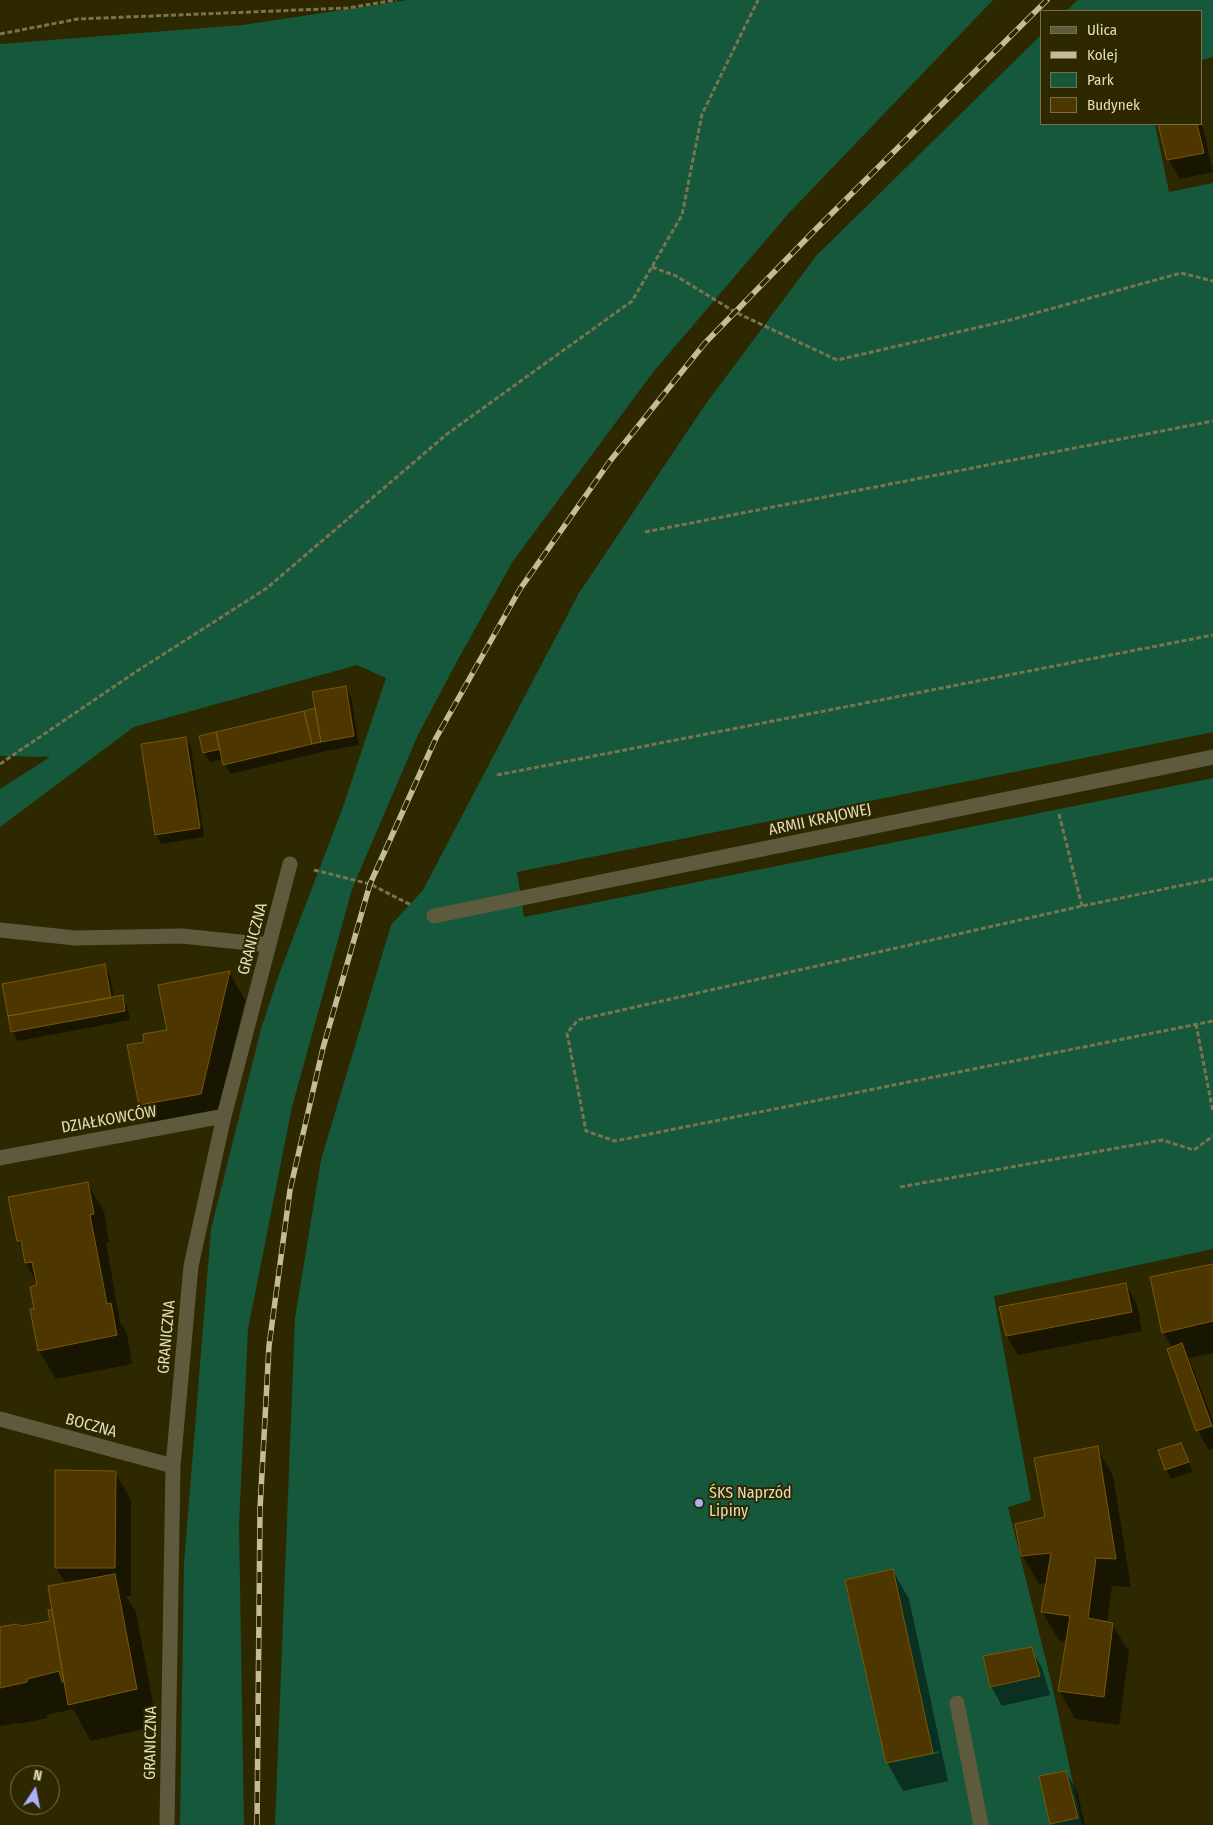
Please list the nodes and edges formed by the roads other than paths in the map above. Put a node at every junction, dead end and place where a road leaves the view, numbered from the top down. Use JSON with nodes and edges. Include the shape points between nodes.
{"nodes":[{"id":1,"x":1213,"y":757,"type":"edge"},
{"id":2,"x":290,"y":864,"type":"road end"},
{"id":3,"x":434,"y":916,"type":"road end"},
{"id":4,"x":0,"y":930,"type":"edge"},
{"id":5,"x":269,"y":945,"type":"junction"},
{"id":6,"x":224,"y":1116,"type":"junction"},
{"id":7,"x":0,"y":1158,"type":"edge"},
{"id":8,"x":0,"y":1419,"type":"edge"},
{"id":9,"x":173,"y":1466,"type":"junction"},
{"id":10,"x":957,"y":1702,"type":"dead end"},
{"id":11,"x":167,"y":1825,"type":"edge"},
{"id":12,"x":981,"y":1825,"type":"edge"}],
"edges":[{"from":1,"to":3,"type":"street","name":"ARMII KRAJOWEJ"},
{"from":2,"to":5,"type":"street","name":"GRANICZNA"},
{"from":4,"to":5,"type":"street","via":[[75,938],[182,936]]},
{"from":5,"to":6,"type":"street","name":"GRANICZNA"},
{"from":6,"to":7,"type":"street","name":"DZIAŁKOWCÓW"},
{"from":6,"to":9,"type":"street","name":"GRANICZNA","via":[[191,1266]]},
{"from":8,"to":9,"type":"street","name":"BOCZNA"},
{"from":9,"to":11,"type":"street","name":"GRANICZNA"},
{"from":10,"to":12,"type":"street"}]}
